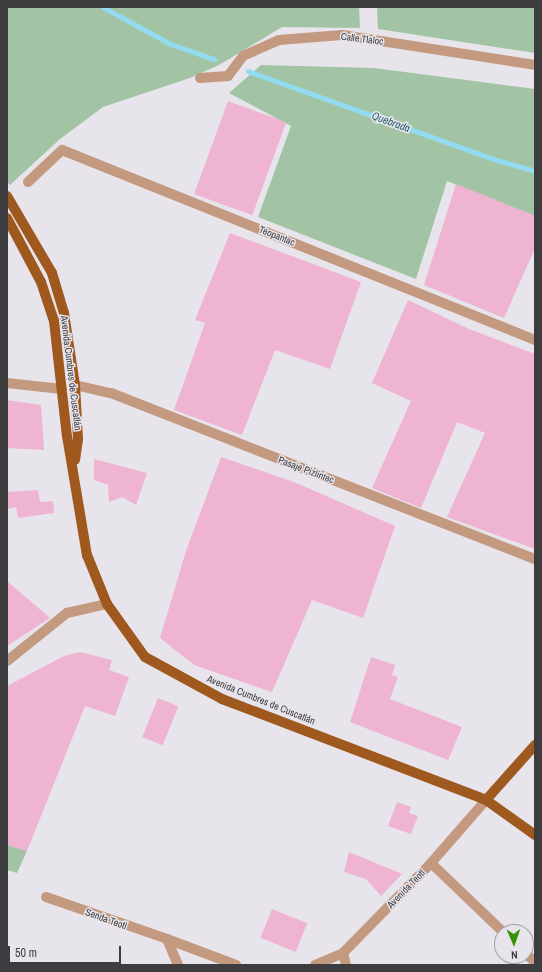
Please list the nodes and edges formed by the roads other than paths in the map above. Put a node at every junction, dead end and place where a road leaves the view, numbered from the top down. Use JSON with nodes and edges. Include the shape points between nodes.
{"nodes":[{"id":1,"x":535,"y":65,"type":"edge"},
{"id":2,"x":200,"y":78,"type":"dead end"},
{"id":3,"x":28,"y":182,"type":"dead end"},
{"id":4,"x":7,"y":196,"type":"edge"},
{"id":5,"x":7,"y":218,"type":"edge"},
{"id":6,"x":535,"y":340,"type":"edge"},
{"id":7,"x":7,"y":384,"type":"edge"},
{"id":8,"x":75,"y":385,"type":"junction"},
{"id":9,"x":62,"y":389,"type":"junction"},
{"id":10,"x":74,"y":468,"type":"junction"},
{"id":11,"x":535,"y":559,"type":"edge"},
{"id":12,"x":107,"y":604,"type":"junction"},
{"id":13,"x":7,"y":661,"type":"edge"},
{"id":14,"x":535,"y":745,"type":"edge"},
{"id":15,"x":486,"y":800,"type":"junction"},
{"id":16,"x":535,"y":835,"type":"edge"},
{"id":17,"x":431,"y":863,"type":"junction"},
{"id":18,"x":46,"y":898,"type":"dead end"},
{"id":19,"x":495,"y":924,"type":"edge"},
{"id":20,"x":167,"y":939,"type":"junction"},
{"id":21,"x":343,"y":953,"type":"junction"},
{"id":22,"x":178,"y":965,"type":"edge"},
{"id":23,"x":236,"y":965,"type":"edge"},
{"id":24,"x":315,"y":965,"type":"edge"},
{"id":25,"x":346,"y":965,"type":"edge"}],
"edges":[{"from":1,"to":2,"type":"street","name":"Calle Tlaloc","via":[[342,35],[280,40],[243,56],[228,76]]},
{"from":3,"to":6,"type":"street","name":"Teopantac","via":[[62,150]]},
{"from":4,"to":8,"type":"main road","name":"Avenida Cumbres de Cuscatlán","via":[[52,273],[64,313]]},
{"from":5,"to":9,"type":"main road","name":"Avenida Cumbres de Cuscatlán","via":[[48,300],[54,321]]},
{"from":7,"to":9,"type":"street"},
{"from":8,"to":10,"type":"main road","name":"Avenida Cumbres de Cuscatlán","via":[[78,439]]},
{"from":8,"to":11,"type":"street","name":"Pasaje Pizlintec","via":[[111,393]]},
{"from":9,"to":10,"type":"main road","name":"Avenida Cumbres de Cuscatlán"},
{"from":10,"to":12,"type":"main road","name":"Avenida Cumbres de Cuscatlán","via":[[77,506],[86,555]]},
{"from":12,"to":13,"type":"street","via":[[67,613]]},
{"from":12,"to":15,"type":"main road","name":"Avenida Cumbres de Cuscatlán","via":[[145,657],[166,671],[222,699]]},
{"from":14,"to":15,"type":"main road"},
{"from":15,"to":16,"type":"main road","name":"Avenida Cumbres de Cuscatlán"},
{"from":15,"to":17,"type":"street","name":"Avenida Teotl"},
{"from":17,"to":19,"type":"street"},
{"from":17,"to":21,"type":"street","name":"Avenida Teotl"},
{"from":18,"to":20,"type":"street","name":"Senda Teotl"},
{"from":20,"to":22,"type":"street"},
{"from":20,"to":23,"type":"street","name":"Senda Teotl"},
{"from":21,"to":24,"type":"street","name":"Avenida Teotl"},
{"from":21,"to":25,"type":"street"}]}
